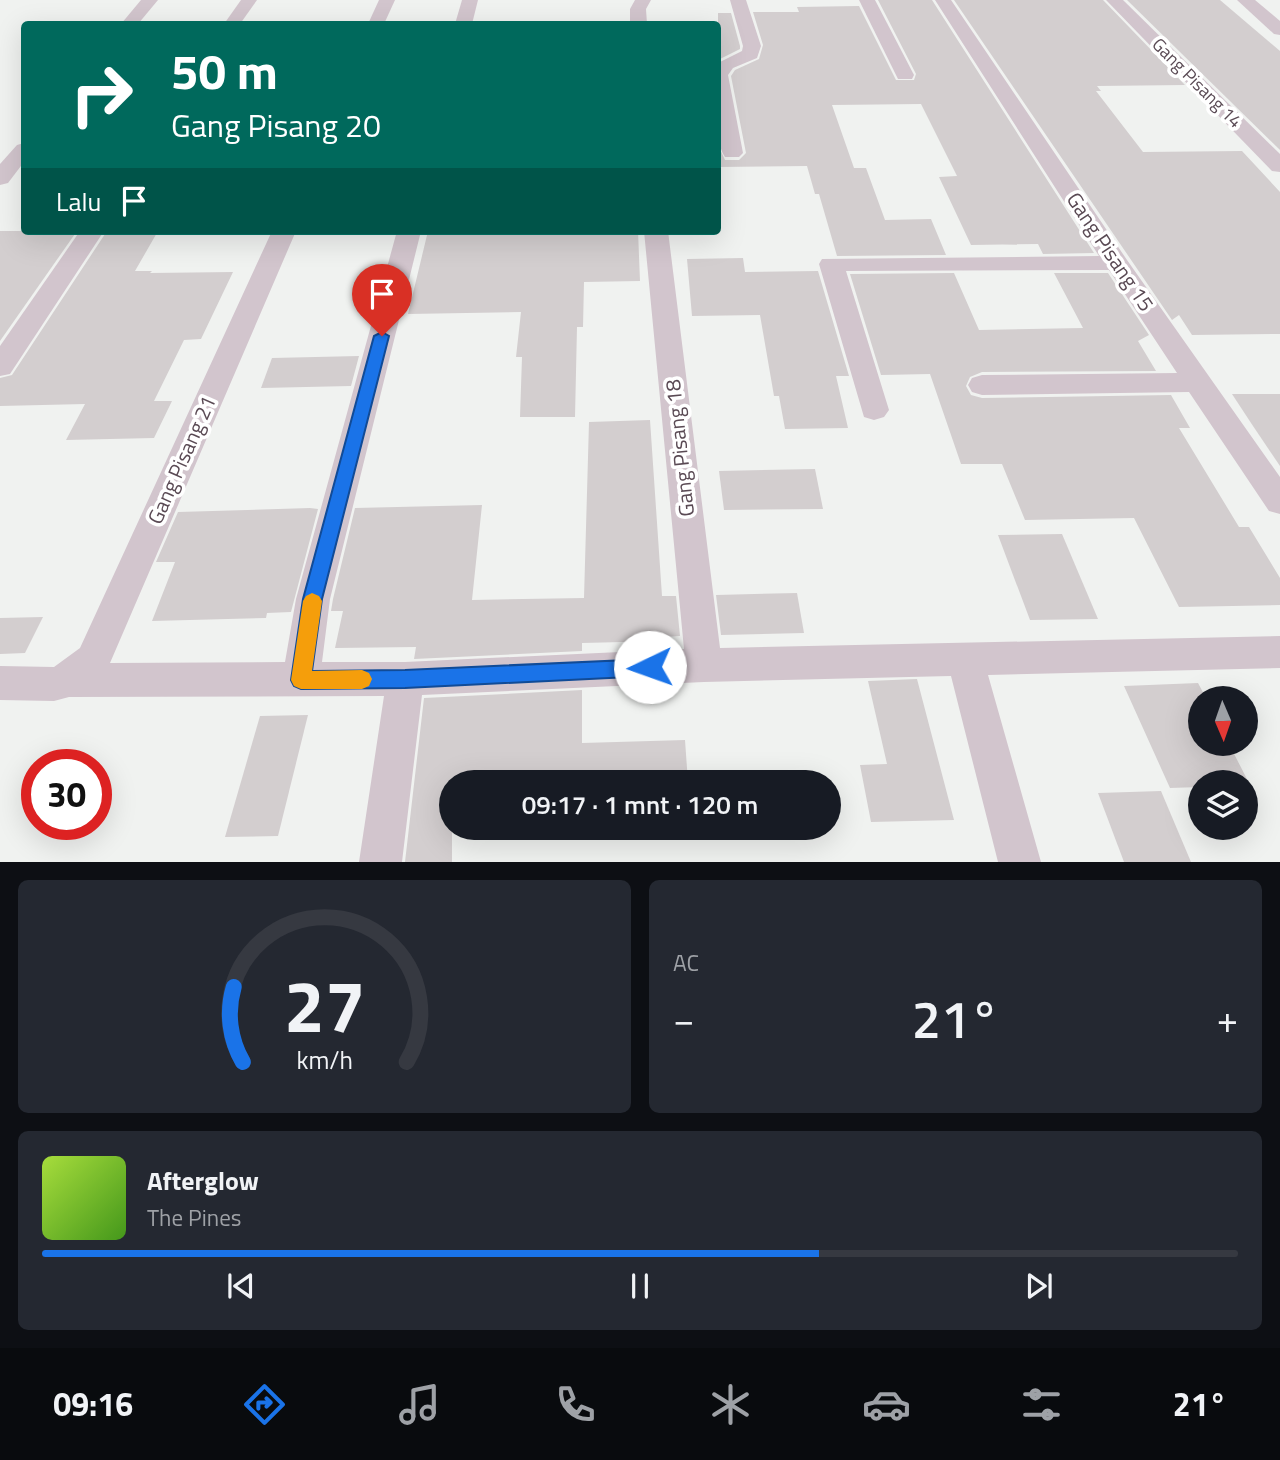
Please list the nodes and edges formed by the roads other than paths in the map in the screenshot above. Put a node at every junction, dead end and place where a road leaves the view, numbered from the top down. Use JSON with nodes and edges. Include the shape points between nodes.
{"nodes":[{"id":1,"x":150,"y":0,"type":"edge"},
{"id":2,"x":248,"y":0,"type":"edge"},
{"id":3,"x":387,"y":0,"type":"edge"},
{"id":4,"x":470,"y":0,"type":"edge"},
{"id":5,"x":643,"y":0,"type":"edge"},
{"id":6,"x":738,"y":0,"type":"edge"},
{"id":7,"x":867,"y":0,"type":"edge"},
{"id":8,"x":943,"y":0,"type":"edge"},
{"id":9,"x":1114,"y":0,"type":"edge"},
{"id":10,"x":1245,"y":0,"type":"edge"},
{"id":11,"x":132,"y":21,"type":"edge"},
{"id":12,"x":234,"y":21,"type":"edge"},
{"id":13,"x":377,"y":21,"type":"edge"},
{"id":14,"x":465,"y":21,"type":"edge"},
{"id":15,"x":639,"y":21,"type":"edge"},
{"id":16,"x":1280,"y":30,"type":"edge"},
{"id":17,"x":721,"y":72,"type":"edge"},
{"id":18,"x":905,"y":75,"type":"dead end"},
{"id":19,"x":721,"y":87,"type":"edge"},
{"id":20,"x":21,"y":153,"type":"edge"},
{"id":21,"x":732,"y":153,"type":"dead end"},
{"id":22,"x":1280,"y":166,"type":"edge"},
{"id":23,"x":0,"y":178,"type":"edge"},
{"id":24,"x":89,"y":235,"type":"edge"},
{"id":25,"x":282,"y":235,"type":"edge"},
{"id":26,"x":408,"y":235,"type":"edge"},
{"id":27,"x":656,"y":235,"type":"edge"},
{"id":28,"x":1116,"y":263,"type":"junction"},
{"id":29,"x":0,"y":367,"type":"edge"},
{"id":30,"x":1198,"y":382,"type":"junction"},
{"id":31,"x":982,"y":385,"type":"dead end"},
{"id":32,"x":874,"y":410,"type":"dead end"},
{"id":33,"x":1280,"y":502,"type":"edge"},
{"id":34,"x":1280,"y":652,"type":"edge"},
{"id":35,"x":965,"y":657,"type":"junction"},
{"id":36,"x":705,"y":665,"type":"junction"},
{"id":37,"x":405,"y":679,"type":"junction"},
{"id":38,"x":69,"y":680,"type":"junction"},
{"id":39,"x":301,"y":680,"type":"junction"},
{"id":40,"x":0,"y":683,"type":"edge"},
{"id":41,"x":380,"y":862,"type":"edge"},
{"id":42,"x":1020,"y":862,"type":"edge"}],
"edges":[{"from":1,"to":11,"type":"street"},
{"from":2,"to":12,"type":"street"},
{"from":3,"to":13,"type":"street"},
{"from":4,"to":14,"type":"street"},
{"from":5,"to":15,"type":"street"},
{"from":6,"to":17,"type":"street","via":[[751,54],[726,64]]},
{"from":7,"to":18,"type":"street"},
{"from":8,"to":28,"type":"street","name":"Gang Pisang 15"},
{"from":9,"to":22,"type":"street","name":"Gang Pisang 14"},
{"from":10,"to":16,"type":"street"},
{"from":19,"to":21,"type":"street"},
{"from":20,"to":23,"type":"street"},
{"from":24,"to":29,"type":"street"},
{"from":25,"to":38,"type":"street","name":"Gang Pisang 21","via":[[93,659]]},
{"from":26,"to":39,"type":"street","via":[[313,599]]},
{"from":27,"to":36,"type":"street","name":"Gang Pisang 18"},
{"from":28,"to":30,"type":"street","name":"Gang Pisang 15"},
{"from":28,"to":32,"type":"street","via":[[831,264]]},
{"from":30,"to":31,"type":"street"},
{"from":30,"to":33,"type":"street","name":"Gang Pisang 15"},
{"from":34,"to":35,"type":"street"},
{"from":35,"to":36,"type":"street"},
{"from":35,"to":42,"type":"street"},
{"from":36,"to":37,"type":"street"},
{"from":37,"to":39,"type":"street"},
{"from":37,"to":41,"type":"street"},
{"from":38,"to":39,"type":"street"},
{"from":38,"to":40,"type":"street"}]}
